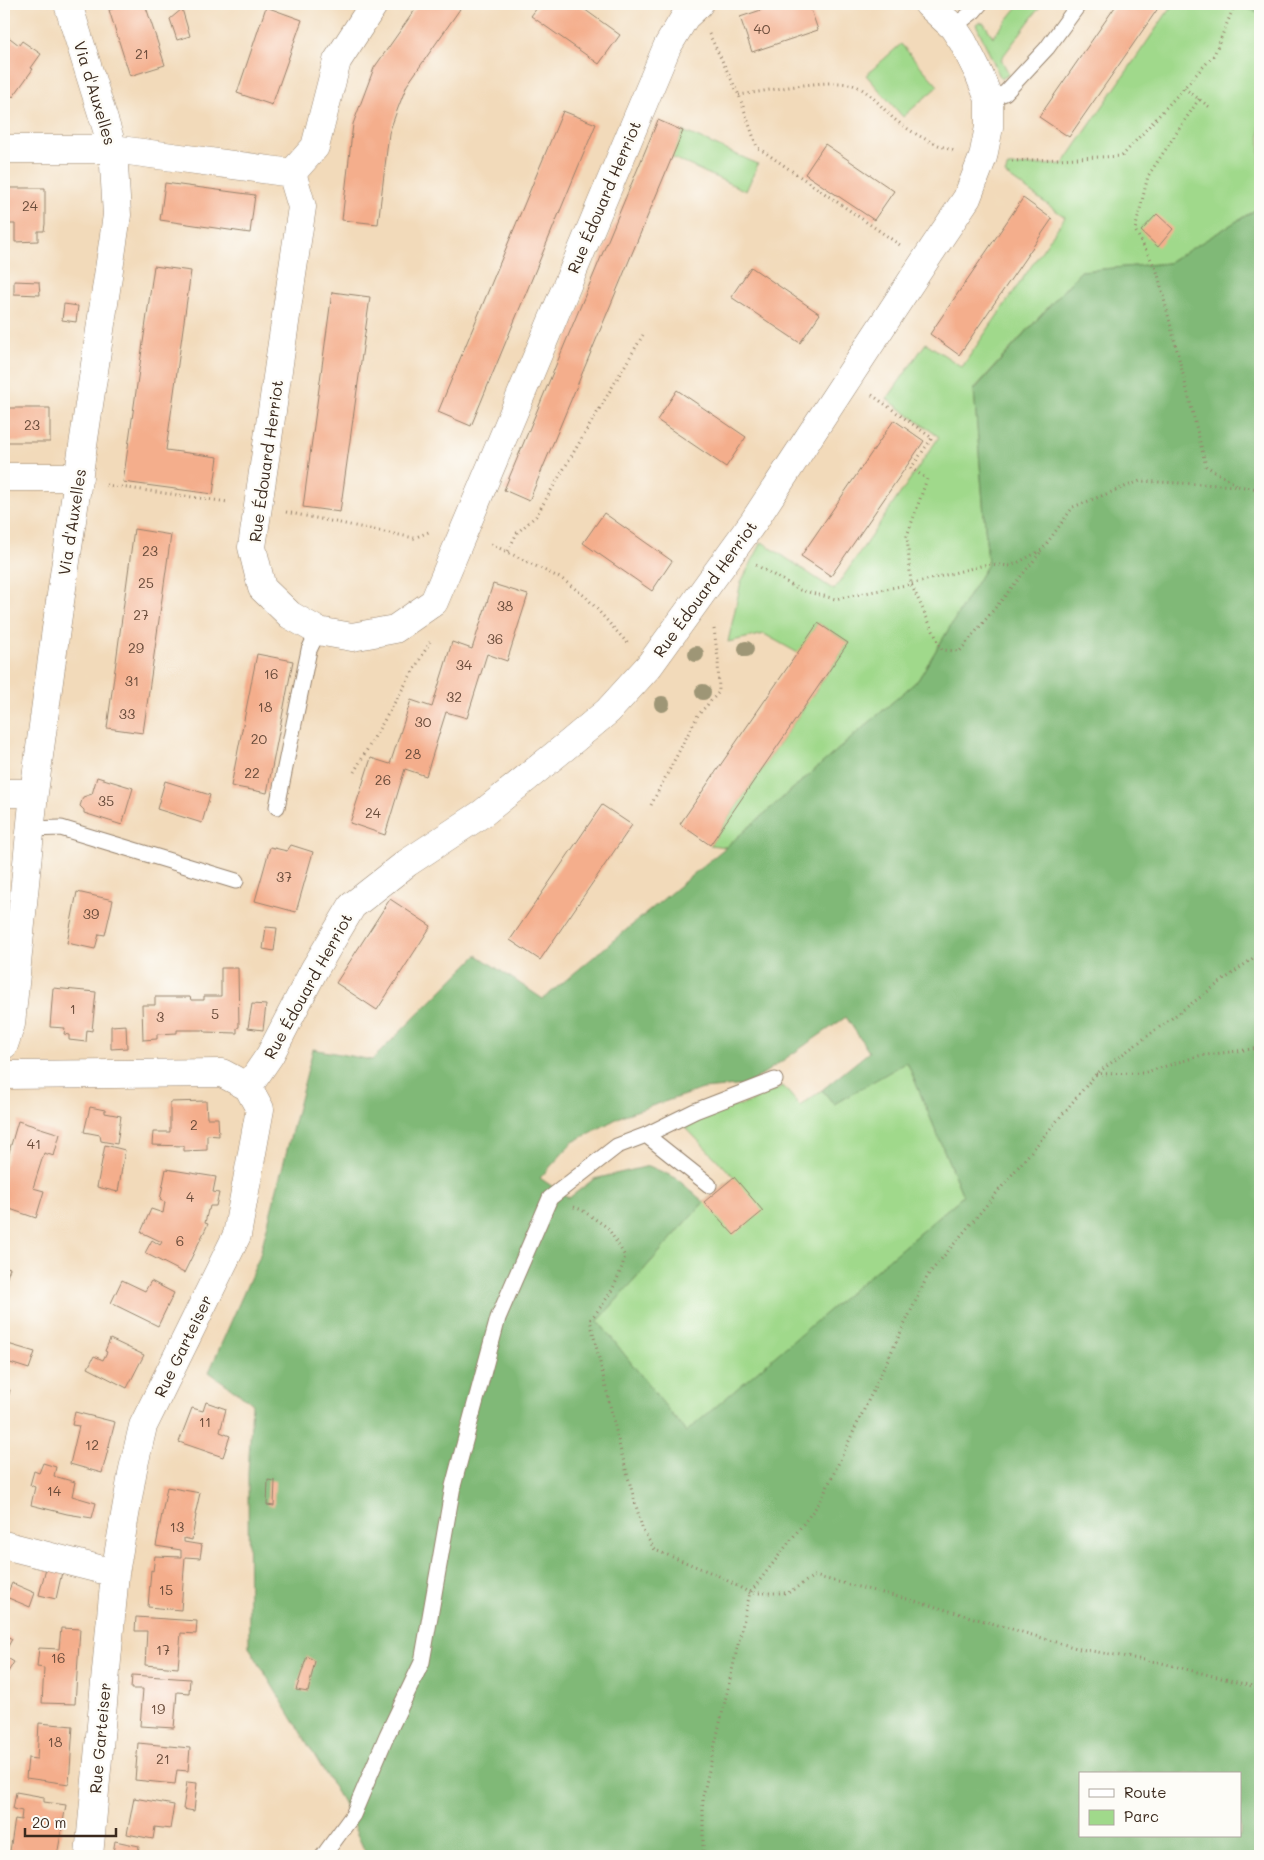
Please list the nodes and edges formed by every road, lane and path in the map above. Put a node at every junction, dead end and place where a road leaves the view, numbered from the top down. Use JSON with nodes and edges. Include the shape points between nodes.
{"nodes":[{"id":1,"x":68,"y":4,"type":"edge"},
{"id":2,"x":374,"y":4,"type":"edge"},
{"id":3,"x":928,"y":4,"type":"edge"},
{"id":4,"x":980,"y":4,"type":"edge"},
{"id":5,"x":1080,"y":4,"type":"edge"},
{"id":6,"x":1235,"y":4,"type":"edge"},
{"id":7,"x":692,"y":10,"type":"edge"},
{"id":8,"x":953,"y":27,"type":"junction"},
{"id":9,"x":1184,"y":88,"type":"junction"},
{"id":10,"x":739,"y":95,"type":"junction"},
{"id":11,"x":989,"y":99,"type":"junction"},
{"id":12,"x":1199,"y":100,"type":"junction"},
{"id":13,"x":1211,"y":108,"type":"dead end"},
{"id":14,"x":4,"y":149,"type":"edge"},
{"id":15,"x":113,"y":149,"type":"junction"},
{"id":16,"x":984,"y":157,"type":"junction"},
{"id":17,"x":292,"y":172,"type":"junction"},
{"id":18,"x":924,"y":262,"type":"junction"},
{"id":19,"x":643,"y":335,"type":"dead end"},
{"id":20,"x":848,"y":378,"type":"junction"},
{"id":21,"x":4,"y":477,"type":"edge"},
{"id":22,"x":79,"y":477,"type":"junction"},
{"id":23,"x":1238,"y":486,"type":"junction"},
{"id":24,"x":1260,"y":489,"type":"edge"},
{"id":25,"x":219,"y":500,"type":"dead end"},
{"id":26,"x":259,"y":506,"type":"junction"},
{"id":27,"x":473,"y":536,"type":"junction"},
{"id":28,"x":1042,"y":550,"type":"junction"},
{"id":29,"x":508,"y":552,"type":"junction"},
{"id":30,"x":732,"y":552,"type":"junction"},
{"id":31,"x":911,"y":584,"type":"junction"},
{"id":32,"x":707,"y":586,"type":"junction"},
{"id":33,"x":422,"y":610,"type":"junction"},
{"id":34,"x":318,"y":631,"type":"junction"},
{"id":35,"x":649,"y":666,"type":"junction"},
{"id":36,"x":354,"y":772,"type":"dead end"},
{"id":37,"x":4,"y":793,"type":"edge"},
{"id":38,"x":34,"y":793,"type":"junction"},
{"id":39,"x":651,"y":805,"type":"dead end"},
{"id":40,"x":277,"y":807,"type":"dead end"},
{"id":41,"x":30,"y":829,"type":"junction"},
{"id":42,"x":236,"y":881,"type":"dead end"},
{"id":43,"x":1260,"y":953,"type":"edge"},
{"id":44,"x":4,"y":1045,"type":"edge"},
{"id":45,"x":1260,"y":1048,"type":"edge"},
{"id":46,"x":1096,"y":1074,"type":"junction"},
{"id":47,"x":4,"y":1075,"type":"edge"},
{"id":48,"x":775,"y":1080,"type":"dead end"},
{"id":49,"x":248,"y":1087,"type":"junction"},
{"id":50,"x":646,"y":1135,"type":"junction"},
{"id":51,"x":709,"y":1185,"type":"dead end"},
{"id":52,"x":550,"y":1198,"type":"junction"},
{"id":53,"x":4,"y":1545,"type":"edge"},
{"id":54,"x":115,"y":1572,"type":"junction"},
{"id":55,"x":750,"y":1593,"type":"junction"},
{"id":56,"x":1260,"y":1688,"type":"edge"},
{"id":57,"x":89,"y":1856,"type":"edge"},
{"id":58,"x":323,"y":1856,"type":"edge"},
{"id":59,"x":703,"y":1856,"type":"edge"}],
"edges":[{"from":1,"to":15,"type":"street","name":"Via d'Auxelles"},
{"from":2,"to":17,"type":"street","via":[[337,61],[315,147]]},
{"from":3,"to":8,"type":"street","name":"Rue Édouard Herriot"},
{"from":4,"to":8,"type":"lane"},
{"from":5,"to":11,"type":"lane","via":[[1047,48],[1005,93]]},
{"from":6,"to":9,"type":"path","via":[[1214,56]]},
{"from":7,"to":10,"type":"path","via":[[708,32]]},
{"from":7,"to":27,"type":"street","name":"Rue Édouard Herriot","via":[[667,47]]},
{"from":8,"to":11,"type":"street","name":"Rue Édouard Herriot"},
{"from":9,"to":12,"type":"path"},
{"from":9,"to":16,"type":"path","via":[[1122,156],[1011,161]]},
{"from":10,"to":16,"type":"path","via":[[824,83],[854,86],[917,136],[952,150]]},
{"from":10,"to":18,"type":"path","via":[[757,147]]},
{"from":11,"to":16,"type":"street","name":"Rue Édouard Herriot"},
{"from":12,"to":13,"type":"path"},
{"from":12,"to":23,"type":"path","via":[[1148,176],[1135,230],[1158,271],[1206,466]]},
{"from":14,"to":15,"type":"street"},
{"from":15,"to":17,"type":"street"},
{"from":15,"to":22,"type":"street","name":"Via d'Auxelles","via":[[117,215]]},
{"from":16,"to":18,"type":"street","name":"Rue Édouard Herriot","via":[[967,198]]},
{"from":17,"to":26,"type":"street","name":"Rue Édouard Herriot","via":[[302,207]]},
{"from":18,"to":20,"type":"street","name":"Rue Édouard Herriot"},
{"from":19,"to":29,"type":"path","via":[[536,516],[517,533]]},
{"from":20,"to":30,"type":"street","name":"Rue Édouard Herriot"},
{"from":20,"to":31,"type":"path","via":[[932,438],[910,468],[927,479],[907,536]]},
{"from":21,"to":22,"type":"street"},
{"from":22,"to":25,"type":"path","via":[[105,485]]},
{"from":22,"to":38,"type":"street","name":"Via d'Auxelles"},
{"from":23,"to":24,"type":"path"},
{"from":23,"to":28,"type":"path","via":[[1140,481],[1073,507]]},
{"from":26,"to":27,"type":"path","via":[[414,538],[440,527]]},
{"from":26,"to":34,"type":"street","name":"Rue Édouard Herriot","via":[[252,547],[262,588],[290,615]]},
{"from":27,"to":29,"type":"path"},
{"from":27,"to":33,"type":"street","name":"Rue Édouard Herriot","via":[[434,602]]},
{"from":28,"to":31,"type":"path","via":[[1011,566],[988,564]]},
{"from":28,"to":31,"type":"path","via":[[960,651],[942,650]]},
{"from":29,"to":35,"type":"path","via":[[562,579],[586,597]]},
{"from":30,"to":31,"type":"path","via":[[800,590],[835,599]]},
{"from":30,"to":32,"type":"street","name":"Rue Édouard Herriot"},
{"from":32,"to":35,"type":"street","name":"Rue Édouard Herriot"},
{"from":32,"to":39,"type":"path","via":[[718,659],[719,692],[698,715]]},
{"from":33,"to":34,"type":"street","name":"Rue Édouard Herriot","via":[[395,629],[352,637]]},
{"from":33,"to":36,"type":"path","via":[[434,636]]},
{"from":34,"to":40,"type":"lane","via":[[310,650]]},
{"from":35,"to":49,"type":"street","name":"Rue Édouard Herriot","via":[[608,711],[550,759],[483,813],[407,863],[352,906],[270,1055]]},
{"from":37,"to":38,"type":"street"},
{"from":38,"to":41,"type":"street","name":"Via d'Auxelles"},
{"from":41,"to":42,"type":"lane","via":[[61,828]]},
{"from":41,"to":44,"type":"street","name":"Via d'Auxelles","via":[[11,1024]]},
{"from":43,"to":46,"type":"path"},
{"from":45,"to":46,"type":"path","via":[[1200,1056],[1142,1073]]},
{"from":46,"to":55,"type":"path","via":[[928,1275],[820,1502]]},
{"from":47,"to":49,"type":"street","via":[[222,1073]]},
{"from":48,"to":50,"type":"lane","via":[[695,1111]]},
{"from":49,"to":54,"type":"street","name":"Rue Garteiser","via":[[260,1109],[237,1235],[143,1426]]},
{"from":50,"to":51,"type":"lane"},
{"from":50,"to":52,"type":"lane","via":[[617,1146]]},
{"from":52,"to":55,"type":"path","via":[[582,1210],[608,1228],[625,1256],[621,1274],[609,1297],[590,1320],[643,1531],[655,1550],[717,1575]]},
{"from":52,"to":58,"type":"lane","via":[[498,1318],[453,1486],[422,1662],[353,1815]]},
{"from":53,"to":54,"type":"street"},
{"from":54,"to":57,"type":"street","name":"Rue Garteiser"},
{"from":55,"to":56,"type":"path","via":[[788,1592],[814,1576],[1080,1648],[1162,1663]]},
{"from":55,"to":59,"type":"path","via":[[703,1796]]}]}
